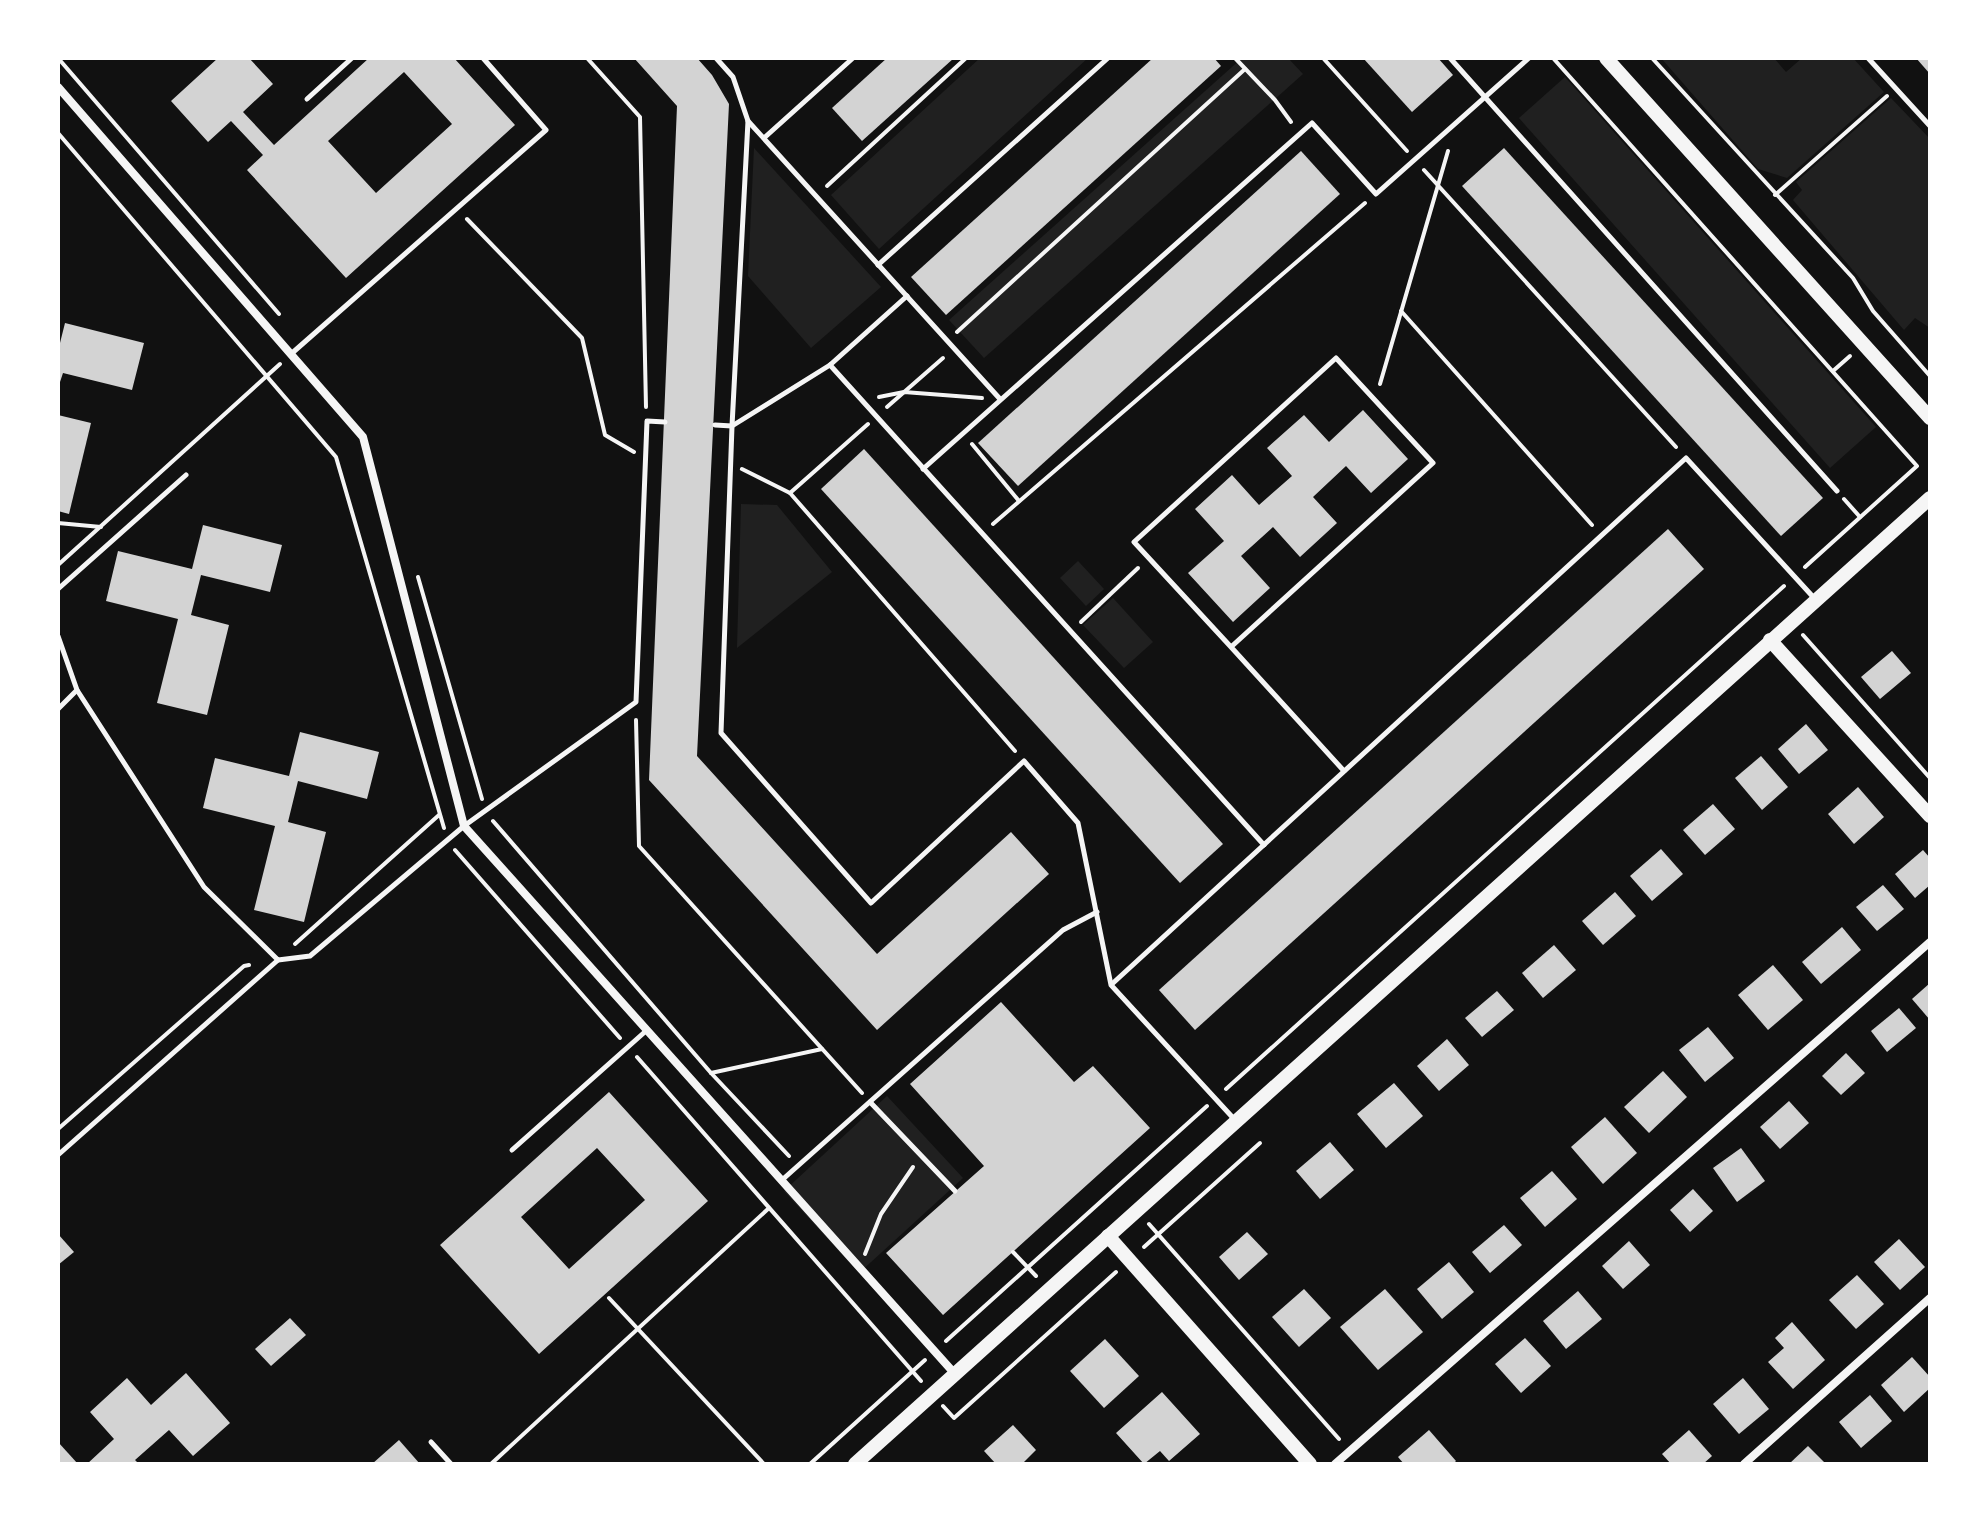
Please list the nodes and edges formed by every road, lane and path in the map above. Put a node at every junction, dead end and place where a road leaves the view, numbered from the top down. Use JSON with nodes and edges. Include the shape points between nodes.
{"nodes":[{"id":1,"x":352,"y":58,"type":"edge"},
{"id":2,"x":483,"y":58,"type":"edge"},
{"id":3,"x":587,"y":58,"type":"edge"},
{"id":4,"x":716,"y":58,"type":"edge"},
{"id":5,"x":853,"y":58,"type":"edge"},
{"id":6,"x":966,"y":58,"type":"edge"},
{"id":7,"x":1108,"y":58,"type":"edge"},
{"id":8,"x":1235,"y":58,"type":"edge"},
{"id":9,"x":1323,"y":58,"type":"edge"},
{"id":10,"x":1450,"y":58,"type":"edge"},
{"id":11,"x":1529,"y":58,"type":"edge"},
{"id":12,"x":1553,"y":58,"type":"edge"},
{"id":13,"x":1652,"y":58,"type":"edge"},
{"id":14,"x":1868,"y":58,"type":"edge"},
{"id":15,"x":1611,"y":59,"type":"edge"},
{"id":16,"x":1245,"y":69,"type":"junction"},
{"id":17,"x":58,"y":87,"type":"edge"},
{"id":18,"x":1895,"y":89,"type":"junction"},
{"id":19,"x":1485,"y":97,"type":"junction"},
{"id":20,"x":307,"y":99,"type":"dead end"},
{"id":21,"x":748,"y":121,"type":"junction"},
{"id":22,"x":1453,"y":125,"type":"junction"},
{"id":23,"x":1930,"y":126,"type":"edge"},
{"id":24,"x":58,"y":133,"type":"edge"},
{"id":25,"x":1299,"y":134,"type":"junction"},
{"id":26,"x":764,"y":138,"type":"junction"},
{"id":27,"x":1415,"y":159,"type":"junction"},
{"id":28,"x":1437,"y":185,"type":"junction"},
{"id":29,"x":1376,"y":194,"type":"junction"},
{"id":30,"x":816,"y":195,"type":"junction"},
{"id":31,"x":1775,"y":195,"type":"junction"},
{"id":32,"x":457,"y":208,"type":"junction"},
{"id":33,"x":878,"y":265,"type":"junction"},
{"id":34,"x":907,"y":296,"type":"junction"},
{"id":35,"x":1401,"y":311,"type":"junction"},
{"id":36,"x":947,"y":341,"type":"junction"},
{"id":37,"x":954,"y":348,"type":"junction"},
{"id":38,"x":290,"y":354,"type":"junction"},
{"id":39,"x":830,"y":365,"type":"junction"},
{"id":40,"x":266,"y":376,"type":"junction"},
{"id":41,"x":1930,"y":376,"type":"edge"},
{"id":42,"x":904,"y":392,"type":"junction"},
{"id":43,"x":1000,"y":399,"type":"junction"},
{"id":44,"x":862,"y":400,"type":"junction"},
{"id":45,"x":1376,"y":401,"type":"junction"},
{"id":46,"x":876,"y":417,"type":"junction"},
{"id":47,"x":1930,"y":418,"type":"edge"},
{"id":48,"x":647,"y":421,"type":"junction"},
{"id":49,"x":665,"y":422,"type":"dead end"},
{"id":50,"x":715,"y":425,"type":"dead end"},
{"id":51,"x":732,"y":426,"type":"junction"},
{"id":52,"x":963,"y":432,"type":"junction"},
{"id":53,"x":1686,"y":458,"type":"junction"},
{"id":54,"x":644,"y":459,"type":"junction"},
{"id":55,"x":731,"y":463,"type":"junction"},
{"id":56,"x":923,"y":469,"type":"junction"},
{"id":57,"x":186,"y":475,"type":"dead end"},
{"id":58,"x":1837,"y":491,"type":"joint"},
{"id":59,"x":790,"y":493,"type":"junction"},
{"id":60,"x":1930,"y":498,"type":"edge"},
{"id":61,"x":1019,"y":501,"type":"junction"},
{"id":62,"x":1860,"y":517,"type":"junction"},
{"id":63,"x":58,"y":523,"type":"edge"},
{"id":64,"x":101,"y":527,"type":"junction"},
{"id":65,"x":982,"y":534,"type":"junction"},
{"id":66,"x":1601,"y":536,"type":"junction"},
{"id":67,"x":1149,"y":558,"type":"junction"},
{"id":68,"x":58,"y":565,"type":"edge"},
{"id":69,"x":1795,"y":577,"type":"junction"},
{"id":70,"x":58,"y":589,"type":"edge"},
{"id":71,"x":1816,"y":599,"type":"junction"},
{"id":72,"x":1791,"y":621,"type":"junction"},
{"id":73,"x":1071,"y":632,"type":"junction"},
{"id":74,"x":58,"y":636,"type":"edge"},
{"id":75,"x":1770,"y":640,"type":"junction"},
{"id":76,"x":1231,"y":647,"type":"junction"},
{"id":77,"x":77,"y":690,"type":"junction"},
{"id":78,"x":636,"y":702,"type":"junction"},
{"id":79,"x":58,"y":709,"type":"edge"},
{"id":80,"x":1024,"y":761,"type":"junction"},
{"id":81,"x":1344,"y":771,"type":"junction"},
{"id":82,"x":1930,"y":778,"type":"edge"},
{"id":83,"x":1930,"y":816,"type":"edge"},
{"id":84,"x":464,"y":826,"type":"junction"},
{"id":85,"x":448,"y":841,"type":"junction"},
{"id":86,"x":1264,"y":846,"type":"junction"},
{"id":87,"x":1097,"y":912,"type":"junction"},
{"id":88,"x":1930,"y":942,"type":"edge"},
{"id":89,"x":278,"y":960,"type":"junction"},
{"id":90,"x":1111,"y":985,"type":"junction"},
{"id":91,"x":647,"y":1030,"type":"junction"},
{"id":92,"x":628,"y":1047,"type":"junction"},
{"id":93,"x":822,"y":1049,"type":"junction"},
{"id":94,"x":711,"y":1073,"type":"dead end"},
{"id":95,"x":1215,"y":1099,"type":"junction"},
{"id":96,"x":870,"y":1102,"type":"junction"},
{"id":97,"x":1235,"y":1121,"type":"junction"},
{"id":98,"x":1260,"y":1143,"type":"dead end"},
{"id":99,"x":512,"y":1150,"type":"dead end"},
{"id":100,"x":58,"y":1155,"type":"edge"},
{"id":101,"x":921,"y":1155,"type":"junction"},
{"id":102,"x":782,"y":1181,"type":"junction"},
{"id":103,"x":955,"y":1191,"type":"dead end"},
{"id":104,"x":769,"y":1208,"type":"junction"},
{"id":105,"x":1137,"y":1210,"type":"junction"},
{"id":106,"x":1158,"y":1234,"type":"junction"},
{"id":107,"x":1108,"y":1236,"type":"junction"},
{"id":108,"x":1013,"y":1252,"type":"dead end"},
{"id":109,"x":1129,"y":1260,"type":"junction"},
{"id":110,"x":859,"y":1267,"type":"junction"},
{"id":111,"x":1028,"y":1267,"type":"junction"},
{"id":112,"x":1043,"y":1284,"type":"dead end"},
{"id":113,"x":609,"y":1298,"type":"dead end"},
{"id":114,"x":1930,"y":1298,"type":"edge"},
{"id":115,"x":638,"y":1329,"type":"junction"},
{"id":116,"x":935,"y":1352,"type":"junction"},
{"id":117,"x":913,"y":1371,"type":"junction"},
{"id":118,"x":955,"y":1374,"type":"junction"},
{"id":119,"x":933,"y":1394,"type":"junction"},
{"id":120,"x":431,"y":1442,"type":"dead end"},
{"id":121,"x":1349,"y":1451,"type":"junction"},
{"id":122,"x":451,"y":1464,"type":"edge"},
{"id":123,"x":491,"y":1464,"type":"edge"},
{"id":124,"x":764,"y":1464,"type":"edge"},
{"id":125,"x":810,"y":1464,"type":"edge"},
{"id":126,"x":855,"y":1464,"type":"edge"},
{"id":127,"x":1310,"y":1464,"type":"edge"},
{"id":128,"x":1335,"y":1464,"type":"edge"},
{"id":129,"x":1744,"y":1464,"type":"edge"}],
"edges":[{"from":1,"to":20,"type":"lane"},
{"from":2,"to":32,"type":"lane","via":[[546,130]]},
{"from":3,"to":48,"type":"path","via":[[640,117]]},
{"from":4,"to":21,"type":"lane","via":[[733,77]]},
{"from":5,"to":26,"type":"lane"},
{"from":6,"to":30,"type":"path"},
{"from":7,"to":33,"type":"lane"},
{"from":8,"to":16,"type":"path"},
{"from":9,"to":27,"type":"path"},
{"from":10,"to":19,"type":"lane"},
{"from":11,"to":19,"type":"lane"},
{"from":12,"to":62,"type":"path","via":[[1917,466]]},
{"from":13,"to":31,"type":"path"},
{"from":14,"to":18,"type":"lane"},
{"from":15,"to":47,"type":"main road"},
{"from":16,"to":25,"type":"path"},
{"from":16,"to":36,"type":"path"},
{"from":17,"to":38,"type":"street"},
{"from":18,"to":23,"type":"lane"},
{"from":18,"to":31,"type":"path"},
{"from":19,"to":22,"type":"lane"},
{"from":19,"to":58,"type":"lane"},
{"from":21,"to":26,"type":"lane"},
{"from":21,"to":51,"type":"lane"},
{"from":22,"to":27,"type":"lane"},
{"from":22,"to":28,"type":"path"},
{"from":24,"to":40,"type":"path"},
{"from":25,"to":29,"type":"lane","via":[[1312,123]]},
{"from":25,"to":43,"type":"lane"},
{"from":26,"to":30,"type":"lane"},
{"from":27,"to":28,"type":"path"},
{"from":27,"to":29,"type":"lane"},
{"from":28,"to":35,"type":"path"},
{"from":28,"to":53,"type":"path"},
{"from":29,"to":61,"type":"path"},
{"from":30,"to":33,"type":"lane"},
{"from":31,"to":41,"type":"path","via":[[1853,278],[1873,311]]},
{"from":32,"to":38,"type":"lane"},
{"from":32,"to":54,"type":"path","via":[[582,338],[605,435]]},
{"from":33,"to":34,"type":"lane"},
{"from":34,"to":36,"type":"lane"},
{"from":34,"to":39,"type":"lane"},
{"from":35,"to":45,"type":"path"},
{"from":35,"to":66,"type":"path"},
{"from":36,"to":37,"type":"lane"},
{"from":37,"to":42,"type":"path"},
{"from":37,"to":43,"type":"lane"},
{"from":38,"to":40,"type":"path"},
{"from":38,"to":84,"type":"street","via":[[363,437]]},
{"from":39,"to":44,"type":"lane"},
{"from":39,"to":51,"type":"lane"},
{"from":40,"to":64,"type":"path"},
{"from":40,"to":85,"type":"path","via":[[336,457]]},
{"from":42,"to":43,"type":"path"},
{"from":42,"to":44,"type":"path"},
{"from":42,"to":46,"type":"path"},
{"from":43,"to":52,"type":"lane"},
{"from":44,"to":46,"type":"lane"},
{"from":45,"to":67,"type":"lane","via":[[1336,358],[1134,542]]},
{"from":45,"to":76,"type":"lane","via":[[1433,463]]},
{"from":46,"to":56,"type":"lane"},
{"from":46,"to":59,"type":"path"},
{"from":48,"to":49,"type":"lane"},
{"from":48,"to":54,"type":"lane"},
{"from":50,"to":51,"type":"lane"},
{"from":51,"to":55,"type":"lane"},
{"from":52,"to":56,"type":"lane"},
{"from":52,"to":61,"type":"path"},
{"from":53,"to":66,"type":"lane"},
{"from":53,"to":69,"type":"lane"},
{"from":54,"to":78,"type":"lane"},
{"from":55,"to":59,"type":"path"},
{"from":55,"to":80,"type":"lane","via":[[721,733],[871,903]]},
{"from":56,"to":65,"type":"lane"},
{"from":57,"to":70,"type":"lane"},
{"from":58,"to":62,"type":"path"},
{"from":59,"to":80,"type":"path"},
{"from":60,"to":71,"type":"main road"},
{"from":61,"to":65,"type":"path"},
{"from":62,"to":69,"type":"path"},
{"from":63,"to":64,"type":"path"},
{"from":64,"to":68,"type":"path"},
{"from":65,"to":73,"type":"lane"},
{"from":66,"to":81,"type":"lane"},
{"from":67,"to":73,"type":"path"},
{"from":67,"to":76,"type":"lane"},
{"from":69,"to":71,"type":"lane"},
{"from":69,"to":95,"type":"path"},
{"from":71,"to":72,"type":"main road"},
{"from":72,"to":75,"type":"main road"},
{"from":72,"to":82,"type":"path"},
{"from":73,"to":86,"type":"lane"},
{"from":74,"to":77,"type":"lane"},
{"from":75,"to":83,"type":"main road"},
{"from":75,"to":97,"type":"main road"},
{"from":76,"to":81,"type":"lane"},
{"from":77,"to":79,"type":"lane"},
{"from":77,"to":89,"type":"lane","via":[[204,887]]},
{"from":78,"to":84,"type":"lane"},
{"from":78,"to":93,"type":"path","via":[[639,846]]},
{"from":80,"to":87,"type":"lane","via":[[1078,823]]},
{"from":81,"to":86,"type":"lane"},
{"from":84,"to":85,"type":"lane"},
{"from":84,"to":91,"type":"street"},
{"from":85,"to":89,"type":"lane","via":[[310,956]]},
{"from":85,"to":92,"type":"path"},
{"from":86,"to":90,"type":"lane"},
{"from":87,"to":90,"type":"lane"},
{"from":87,"to":96,"type":"lane","via":[[1063,930]]},
{"from":88,"to":121,"type":"street"},
{"from":89,"to":100,"type":"lane"},
{"from":90,"to":95,"type":"lane"},
{"from":91,"to":92,"type":"lane"},
{"from":91,"to":102,"type":"street"},
{"from":92,"to":99,"type":"lane"},
{"from":92,"to":104,"type":"path"},
{"from":93,"to":94,"type":"path"},
{"from":93,"to":96,"type":"path"},
{"from":95,"to":97,"type":"lane"},
{"from":95,"to":111,"type":"path"},
{"from":96,"to":101,"type":"lane"},
{"from":96,"to":102,"type":"lane"},
{"from":97,"to":105,"type":"main road"},
{"from":98,"to":106,"type":"path"},
{"from":101,"to":103,"type":"lane"},
{"from":101,"to":110,"type":"path","via":[[881,1214]]},
{"from":102,"to":110,"type":"street"},
{"from":104,"to":115,"type":"path"},
{"from":104,"to":117,"type":"path"},
{"from":105,"to":106,"type":"path"},
{"from":105,"to":107,"type":"main road"},
{"from":106,"to":109,"type":"path"},
{"from":106,"to":121,"type":"path"},
{"from":107,"to":109,"type":"main road"},
{"from":107,"to":118,"type":"main road"},
{"from":108,"to":111,"type":"path"},
{"from":109,"to":119,"type":"path","via":[[954,1418]]},
{"from":109,"to":127,"type":"main road"},
{"from":110,"to":116,"type":"street"},
{"from":111,"to":112,"type":"path"},
{"from":111,"to":116,"type":"path"},
{"from":113,"to":115,"type":"path"},
{"from":114,"to":129,"type":"street"},
{"from":115,"to":123,"type":"path"},
{"from":115,"to":124,"type":"path"},
{"from":116,"to":117,"type":"path"},
{"from":116,"to":118,"type":"street"},
{"from":117,"to":119,"type":"path"},
{"from":117,"to":125,"type":"path"},
{"from":118,"to":119,"type":"main road"},
{"from":119,"to":126,"type":"main road"},
{"from":120,"to":122,"type":"lane"},
{"from":121,"to":128,"type":"street"}]}
